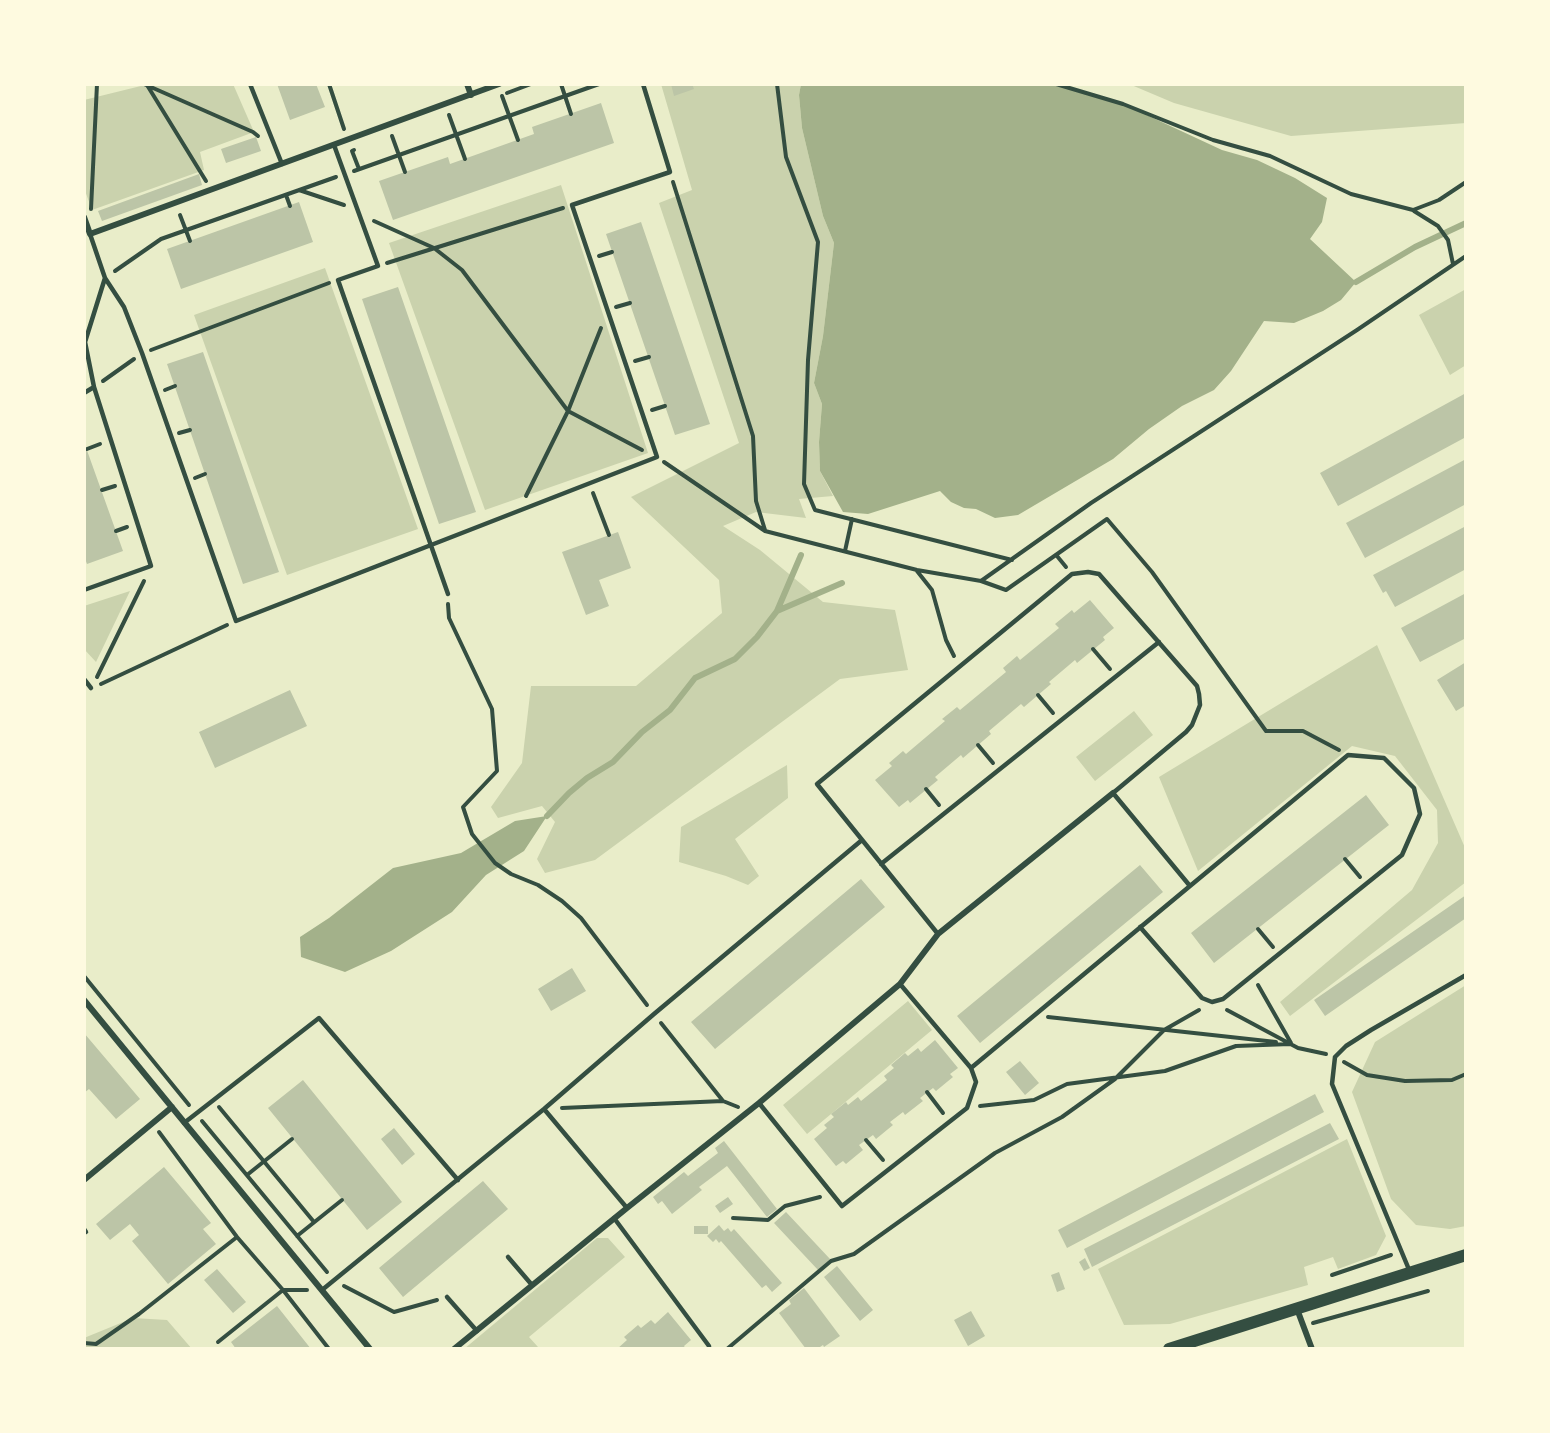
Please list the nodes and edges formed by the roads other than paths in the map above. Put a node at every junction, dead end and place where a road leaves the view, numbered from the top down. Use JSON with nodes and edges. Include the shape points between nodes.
{"nodes":[{"id":1,"x":250,"y":84,"type":"edge"},
{"id":2,"x":467,"y":84,"type":"edge"},
{"id":3,"x":499,"y":84,"type":"edge"},
{"id":4,"x":643,"y":84,"type":"edge"},
{"id":5,"x":471,"y":95,"type":"junction"},
{"id":6,"x":334,"y":145,"type":"junction"},
{"id":7,"x":282,"y":164,"type":"junction"},
{"id":8,"x":84,"y":217,"type":"edge"},
{"id":9,"x":90,"y":234,"type":"junction"},
{"id":10,"x":105,"y":278,"type":"junction"},
{"id":11,"x":94,"y":387,"type":"junction"},
{"id":12,"x":84,"y":393,"type":"edge"},
{"id":13,"x":429,"y":545,"type":"junction"},
{"id":14,"x":84,"y":590,"type":"edge"},
{"id":15,"x":448,"y":594,"type":"road end"},
{"id":16,"x":1159,"y":642,"type":"junction"},
{"id":17,"x":84,"y":679,"type":"edge"},
{"id":18,"x":92,"y":688,"type":"road end"},
{"id":19,"x":1113,"y":793,"type":"junction"},
{"id":20,"x":862,"y":840,"type":"junction"},
{"id":21,"x":881,"y":864,"type":"junction"},
{"id":22,"x":1190,"y":886,"type":"junction"},
{"id":23,"x":1140,"y":927,"type":"junction"},
{"id":24,"x":938,"y":934,"type":"junction"},
{"id":25,"x":1466,"y":975,"type":"edge"},
{"id":26,"x":900,"y":984,"type":"junction"},
{"id":27,"x":84,"y":1000,"type":"edge"},
{"id":28,"x":971,"y":1068,"type":"junction"},
{"id":29,"x":759,"y":1102,"type":"junction"},
{"id":30,"x":172,"y":1107,"type":"junction"},
{"id":31,"x":544,"y":1109,"type":"junction"},
{"id":32,"x":184,"y":1123,"type":"junction"},
{"id":33,"x":84,"y":1180,"type":"edge"},
{"id":34,"x":458,"y":1180,"type":"junction"},
{"id":35,"x":627,"y":1208,"type":"junction"},
{"id":36,"x":614,"y":1218,"type":"junction"},
{"id":37,"x":1466,"y":1255,"type":"edge"},
{"id":38,"x":508,"y":1257,"type":"dead end"},
{"id":39,"x":1410,"y":1272,"type":"junction"},
{"id":40,"x":532,"y":1285,"type":"junction"},
{"id":41,"x":322,"y":1290,"type":"junction"},
{"id":42,"x":447,"y":1297,"type":"road end"},
{"id":43,"x":1297,"y":1309,"type":"junction"},
{"id":44,"x":477,"y":1331,"type":"junction"},
{"id":45,"x":370,"y":1349,"type":"edge"},
{"id":46,"x":454,"y":1349,"type":"edge"},
{"id":47,"x":709,"y":1349,"type":"edge"},
{"id":48,"x":1169,"y":1349,"type":"edge"},
{"id":49,"x":1312,"y":1349,"type":"edge"}],
"edges":[{"from":1,"to":7,"type":"lane"},
{"from":2,"to":5,"type":"street"},
{"from":3,"to":5,"type":"street"},
{"from":4,"to":13,"type":"lane","via":[[670,172],[572,205],[657,457]]},
{"from":5,"to":6,"type":"street"},
{"from":6,"to":7,"type":"street"},
{"from":6,"to":13,"type":"lane","via":[[378,266],[338,280]]},
{"from":7,"to":9,"type":"street"},
{"from":8,"to":9,"type":"street"},
{"from":9,"to":10,"type":"lane"},
{"from":10,"to":11,"type":"lane","via":[[85,342]]},
{"from":10,"to":13,"type":"lane","via":[[124,307],[142,353],[236,621]]},
{"from":11,"to":12,"type":"lane"},
{"from":11,"to":14,"type":"lane","via":[[151,566]]},
{"from":13,"to":15,"type":"lane"},
{"from":16,"to":19,"type":"lane","via":[[1197,686],[1200,705],[1186,732]]},
{"from":16,"to":20,"type":"lane","via":[[1099,574],[1072,574],[817,784]]},
{"from":16,"to":21,"type":"lane"},
{"from":17,"to":18,"type":"lane"},
{"from":19,"to":22,"type":"lane"},
{"from":19,"to":24,"type":"street"},
{"from":20,"to":21,"type":"lane"},
{"from":20,"to":31,"type":"lane"},
{"from":21,"to":24,"type":"lane"},
{"from":22,"to":23,"type":"lane"},
{"from":22,"to":23,"type":"lane","via":[[1348,755],[1384,758],[1414,788],[1420,813],[1402,855],[1223,999],[1212,1002],[1203,998]]},
{"from":23,"to":28,"type":"lane"},
{"from":24,"to":26,"type":"street"},
{"from":25,"to":39,"type":"lane","via":[[1371,1030],[1335,1057],[1332,1084]]},
{"from":26,"to":28,"type":"lane"},
{"from":26,"to":29,"type":"street"},
{"from":27,"to":30,"type":"street"},
{"from":28,"to":29,"type":"lane","via":[[976,1082],[967,1108],[843,1206]]},
{"from":29,"to":35,"type":"street"},
{"from":30,"to":32,"type":"street"},
{"from":30,"to":33,"type":"street"},
{"from":31,"to":34,"type":"lane"},
{"from":31,"to":35,"type":"lane"},
{"from":32,"to":34,"type":"lane","via":[[319,1018]]},
{"from":32,"to":41,"type":"street"},
{"from":34,"to":41,"type":"lane"},
{"from":35,"to":36,"type":"street"},
{"from":36,"to":40,"type":"street"},
{"from":36,"to":47,"type":"lane"},
{"from":37,"to":39,"type":"main road"},
{"from":38,"to":40,"type":"lane"},
{"from":39,"to":43,"type":"main road"},
{"from":40,"to":44,"type":"street"},
{"from":41,"to":45,"type":"street"},
{"from":42,"to":44,"type":"lane"},
{"from":43,"to":48,"type":"main road"},
{"from":43,"to":49,"type":"street"},
{"from":44,"to":46,"type":"street"}]}
